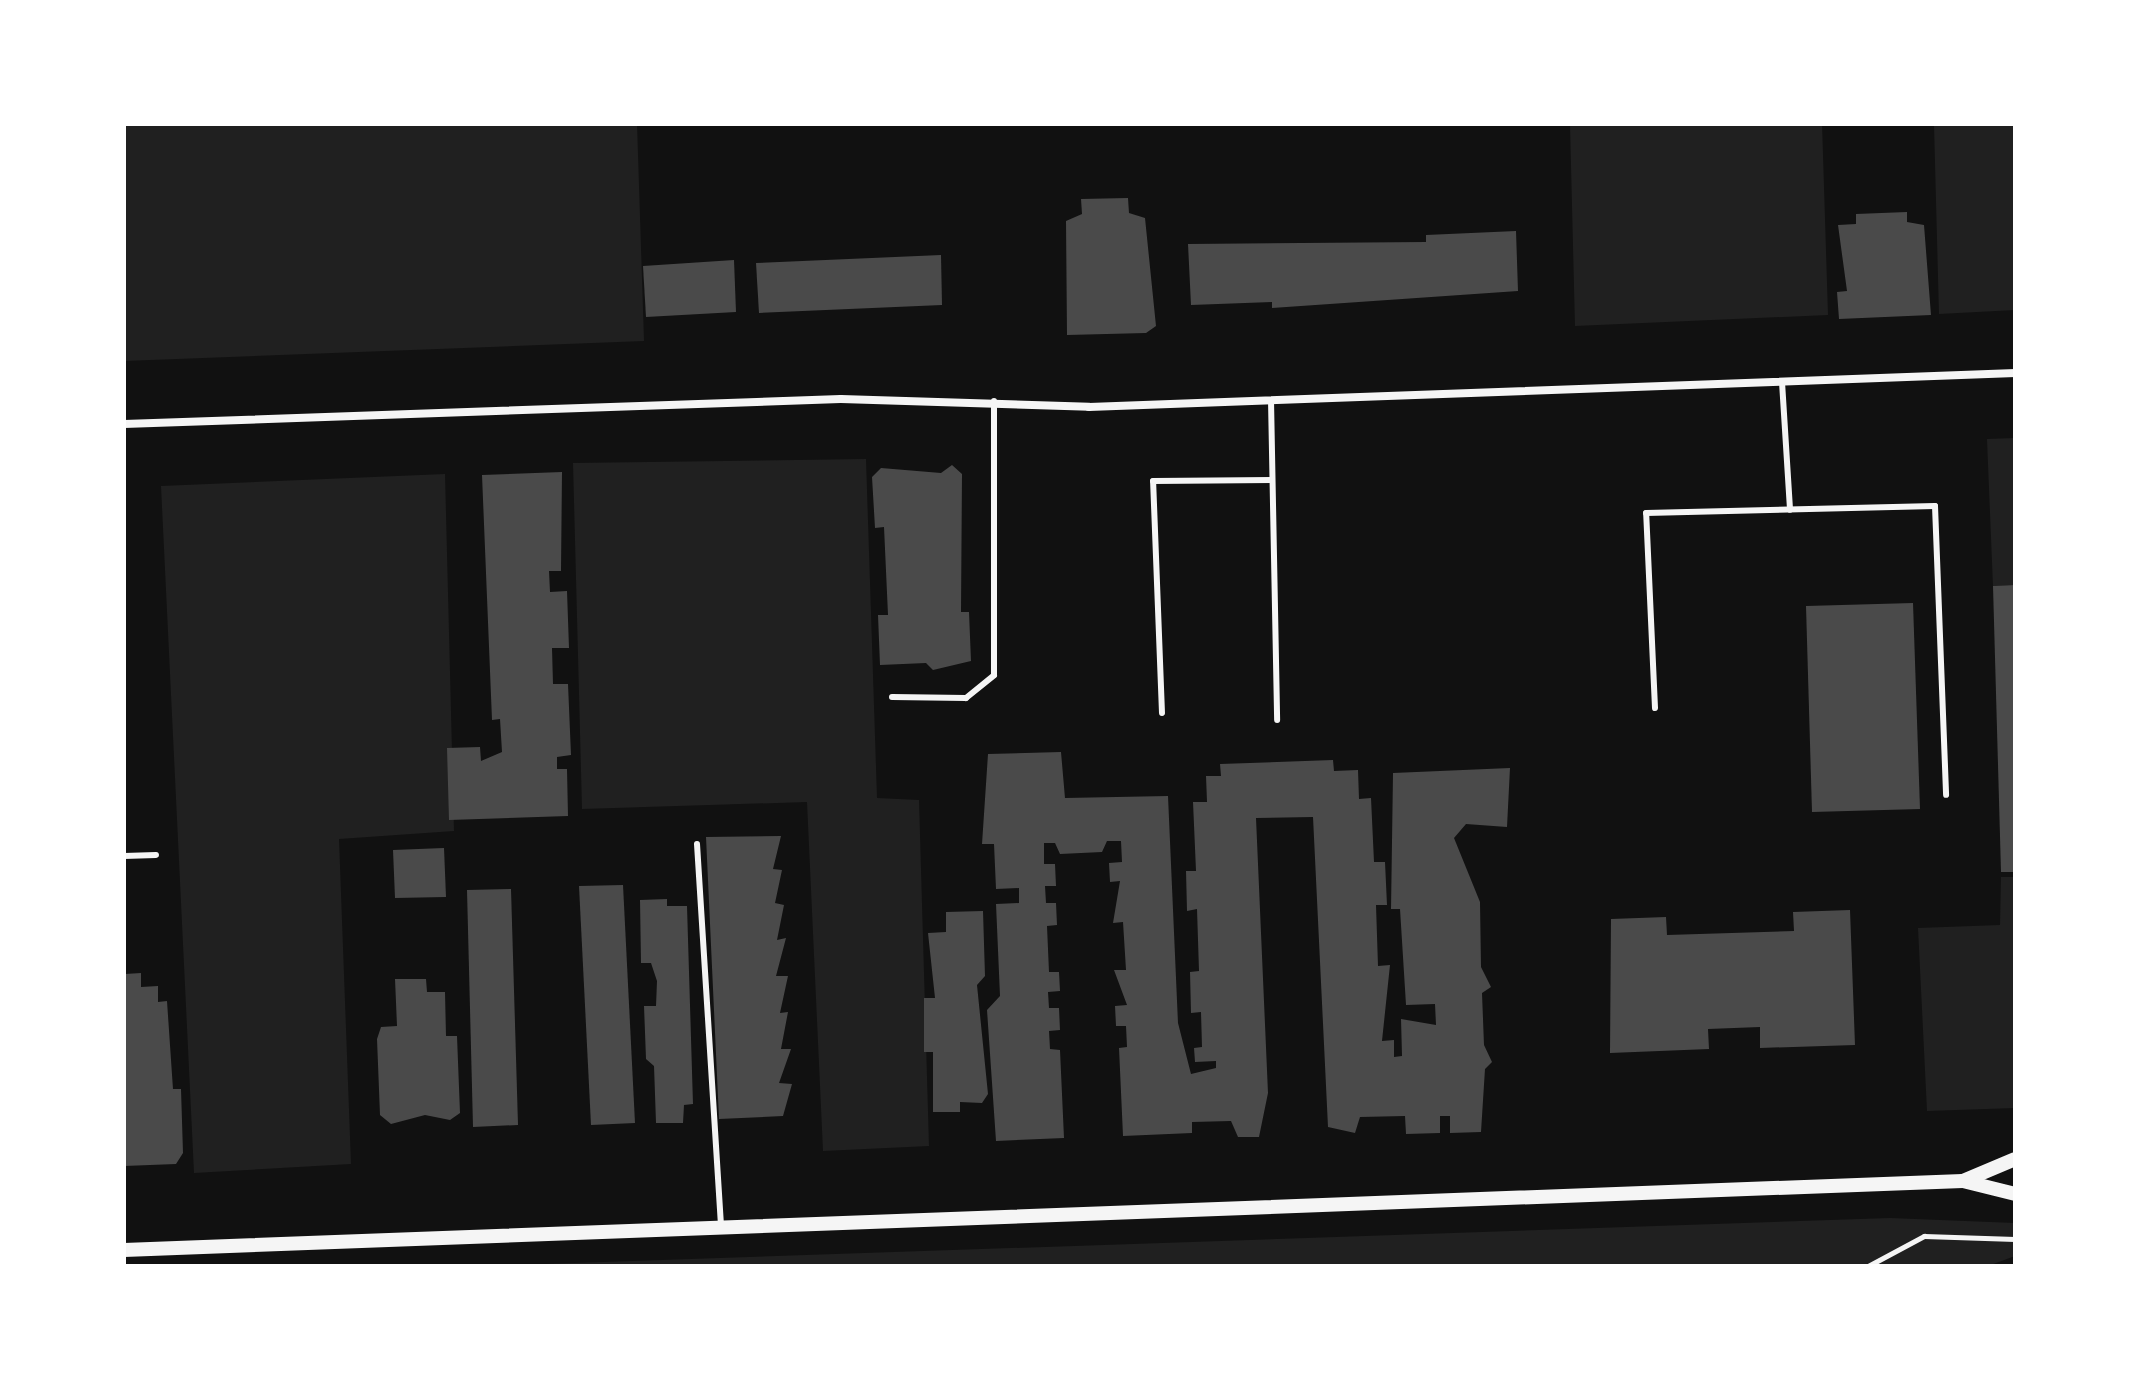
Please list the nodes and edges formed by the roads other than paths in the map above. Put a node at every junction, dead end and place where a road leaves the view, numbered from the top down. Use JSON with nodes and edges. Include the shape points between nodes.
{"nodes":[{"id":1,"x":2015,"y":373,"type":"edge"},
{"id":2,"x":1782,"y":382,"type":"junction"},
{"id":3,"x":1271,"y":400,"type":"junction"},
{"id":4,"x":994,"y":401,"type":"junction"},
{"id":5,"x":124,"y":424,"type":"edge"},
{"id":6,"x":1272,"y":480,"type":"junction"},
{"id":7,"x":1790,"y":510,"type":"junction"},
{"id":8,"x":892,"y":697,"type":"dead end"},
{"id":9,"x":1655,"y":708,"type":"dead end"},
{"id":10,"x":1162,"y":713,"type":"dead end"},
{"id":11,"x":1277,"y":720,"type":"dead end"},
{"id":12,"x":1946,"y":795,"type":"dead end"},
{"id":13,"x":697,"y":844,"type":"dead end"},
{"id":14,"x":156,"y":855,"type":"dead end"},
{"id":15,"x":124,"y":856,"type":"edge"},
{"id":16,"x":2015,"y":1159,"type":"edge"},
{"id":17,"x":1963,"y":1181,"type":"junction"},
{"id":18,"x":2015,"y":1194,"type":"edge"},
{"id":19,"x":721,"y":1228,"type":"junction"},
{"id":20,"x":124,"y":1250,"type":"edge"}],
"edges":[{"from":1,"to":2,"type":"street"},
{"from":2,"to":3,"type":"street"},
{"from":2,"to":7,"type":"lane"},
{"from":3,"to":4,"type":"street","via":[[1089,407]]},
{"from":3,"to":6,"type":"lane"},
{"from":4,"to":5,"type":"street","via":[[841,399]]},
{"from":4,"to":8,"type":"lane","via":[[994,675],[966,698]]},
{"from":6,"to":10,"type":"lane","via":[[1153,481]]},
{"from":6,"to":11,"type":"lane"},
{"from":7,"to":9,"type":"lane","via":[[1646,513]]},
{"from":7,"to":12,"type":"lane","via":[[1935,506]]},
{"from":13,"to":19,"type":"lane"},
{"from":14,"to":15,"type":"lane"},
{"from":16,"to":17,"type":"street"},
{"from":17,"to":18,"type":"street"},
{"from":17,"to":19,"type":"street"},
{"from":19,"to":20,"type":"street"}]}
